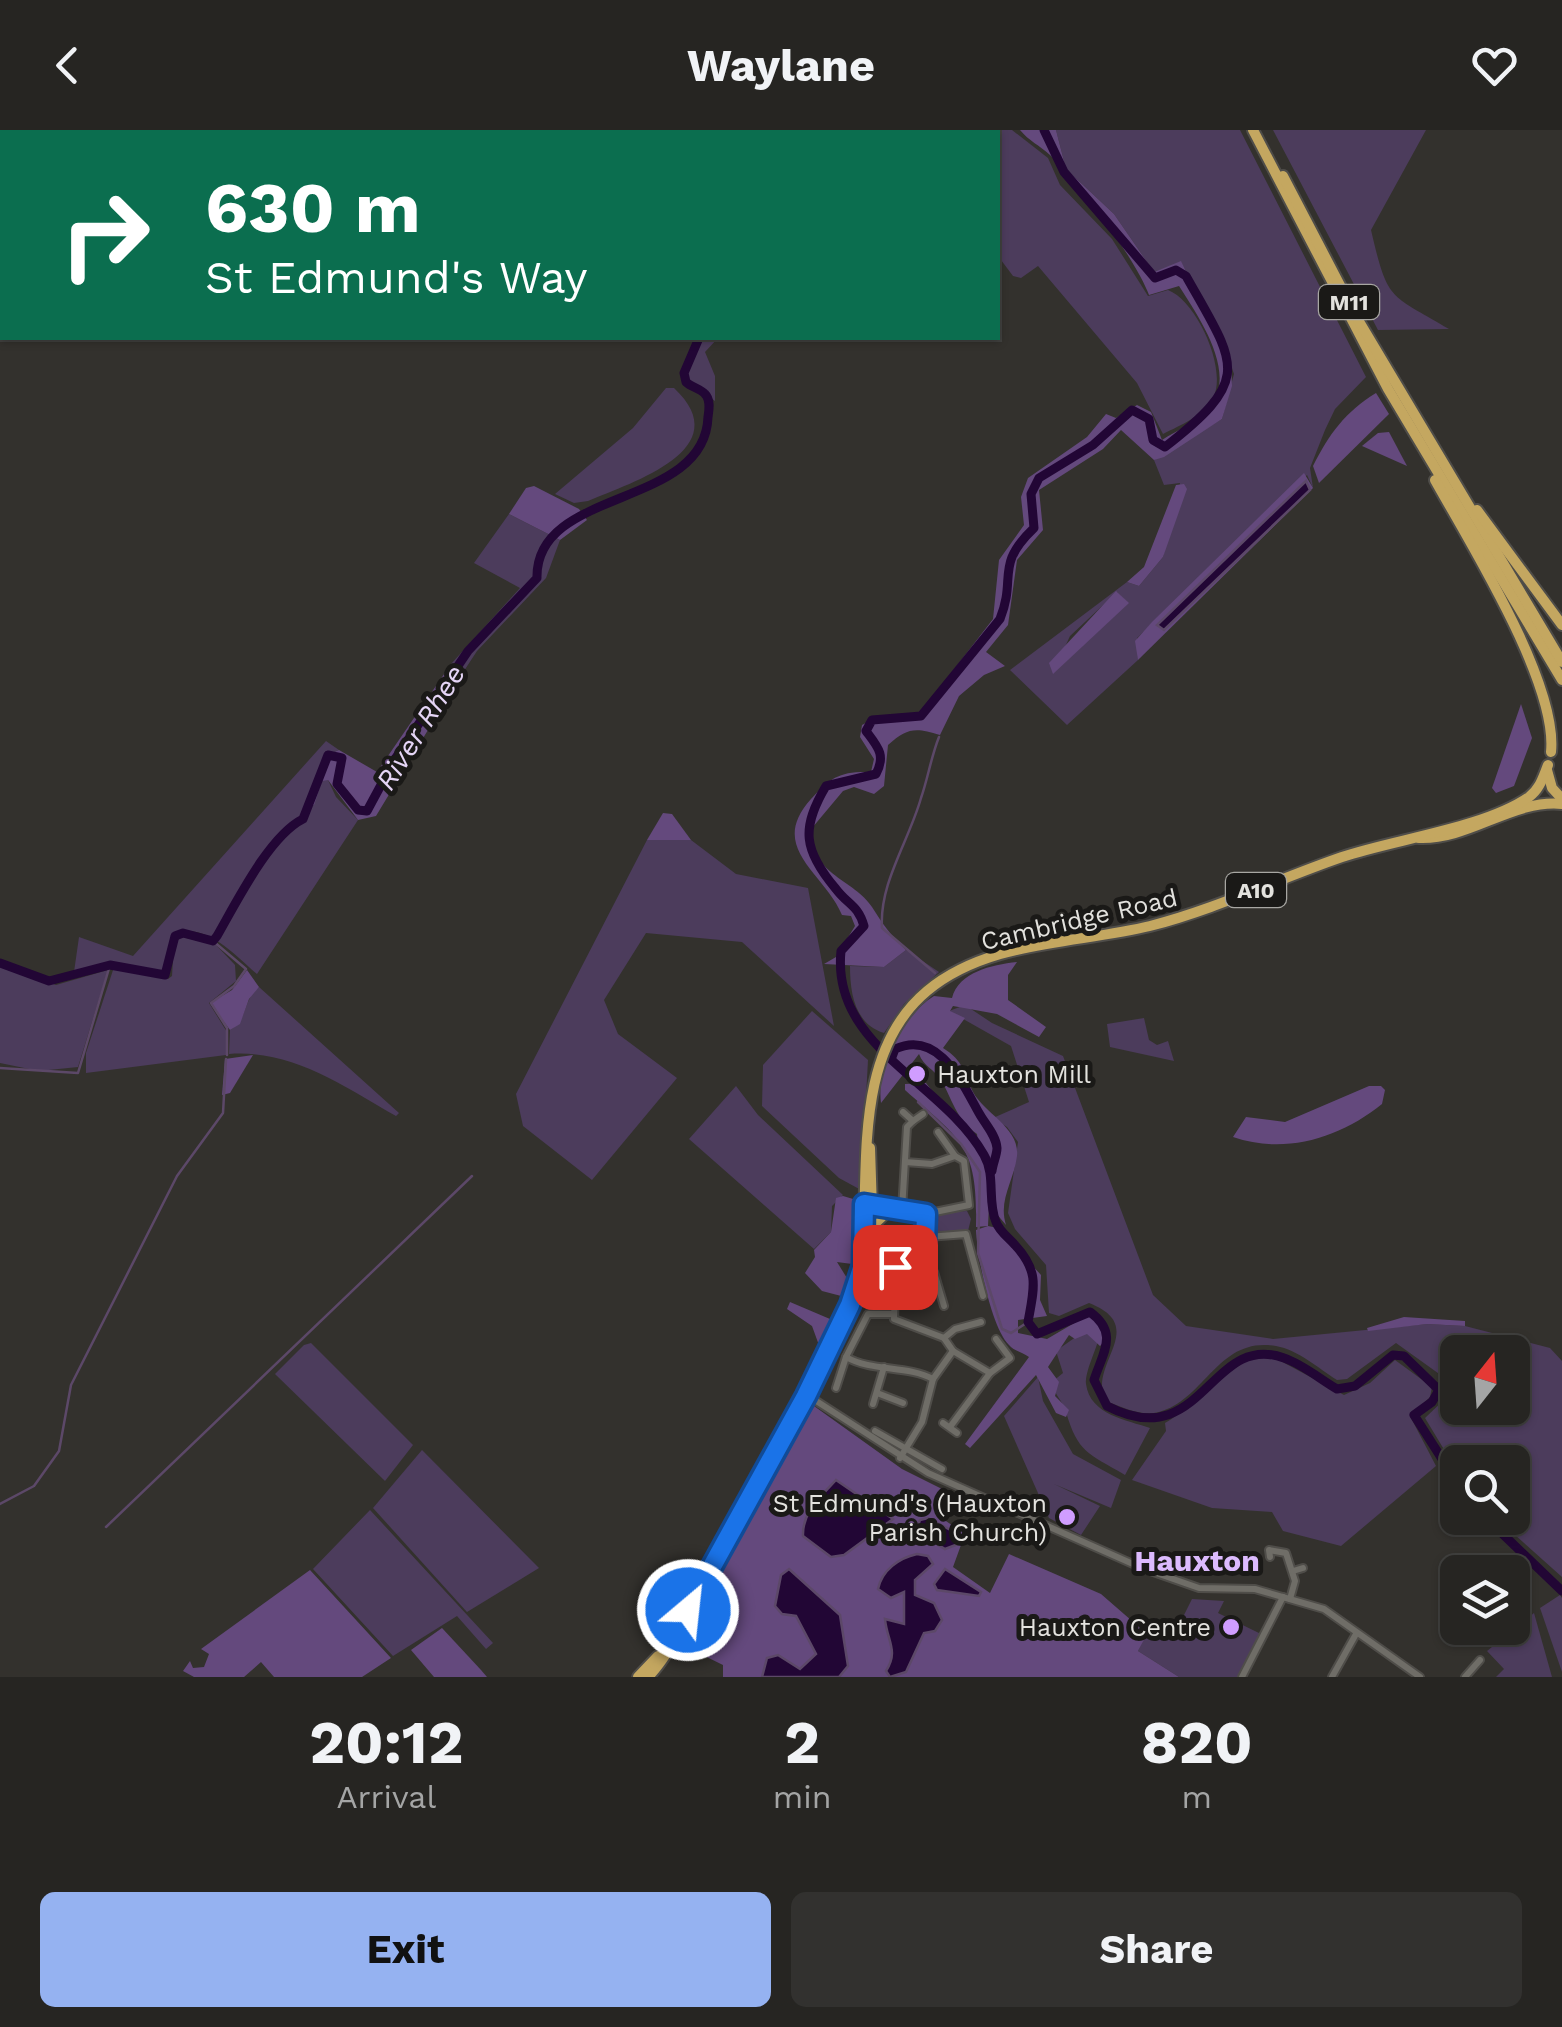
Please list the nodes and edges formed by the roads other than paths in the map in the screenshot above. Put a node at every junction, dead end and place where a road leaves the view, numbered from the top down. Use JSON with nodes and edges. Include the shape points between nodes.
{"nodes":[{"id":1,"x":1257,"y":130,"type":"edge"},
{"id":2,"x":1419,"y":442,"type":"junction"},
{"id":3,"x":1446,"y":470,"type":"junction"},
{"id":4,"x":1562,"y":625,"type":"edge"},
{"id":5,"x":1562,"y":662,"type":"edge"},
{"id":6,"x":1562,"y":680,"type":"edge"},
{"id":7,"x":1562,"y":738,"type":"edge"},
{"id":8,"x":1551,"y":752,"type":"junction"},
{"id":9,"x":1548,"y":765,"type":"junction"},
{"id":10,"x":1562,"y":802,"type":"edge"},
{"id":11,"x":1413,"y":838,"type":"junction"},
{"id":12,"x":903,"y":1112,"type":"dead end"},
{"id":13,"x":924,"y":1114,"type":"dead end"},
{"id":14,"x":913,"y":1121,"type":"junction"},
{"id":15,"x":938,"y":1132,"type":"dead end"},
{"id":16,"x":954,"y":1156,"type":"junction"},
{"id":17,"x":905,"y":1162,"type":"junction"},
{"id":18,"x":868,"y":1207,"type":"junction"},
{"id":19,"x":889,"y":1210,"type":"junction"},
{"id":20,"x":902,"y":1210,"type":"junction"},
{"id":21,"x":926,"y":1214,"type":"junction"},
{"id":22,"x":871,"y":1228,"type":"junction"},
{"id":23,"x":928,"y":1237,"type":"junction"},
{"id":24,"x":865,"y":1240,"type":"junction"},
{"id":25,"x":934,"y":1272,"type":"dead end"},
{"id":26,"x":937,"y":1283,"type":"junction"},
{"id":27,"x":897,"y":1288,"type":"junction"},
{"id":28,"x":983,"y":1296,"type":"dead end"},
{"id":29,"x":944,"y":1306,"type":"dead end"},
{"id":30,"x":893,"y":1314,"type":"junction"},
{"id":31,"x":981,"y":1322,"type":"dead end"},
{"id":32,"x":944,"y":1338,"type":"junction"},
{"id":33,"x":996,"y":1338,"type":"dead end"},
{"id":34,"x":953,"y":1351,"type":"junction"},
{"id":35,"x":846,"y":1357,"type":"junction"},
{"id":36,"x":884,"y":1366,"type":"junction"},
{"id":37,"x":990,"y":1373,"type":"junction"},
{"id":38,"x":933,"y":1379,"type":"junction"},
{"id":39,"x":836,"y":1388,"type":"dead end"},
{"id":40,"x":877,"y":1393,"type":"junction"},
{"id":41,"x":806,"y":1396,"type":"junction"},
{"id":42,"x":903,"y":1403,"type":"dead end"},
{"id":43,"x":873,"y":1404,"type":"dead end"},
{"id":44,"x":875,"y":1431,"type":"dead end"},
{"id":45,"x":958,"y":1433,"type":"dead end"},
{"id":46,"x":908,"y":1448,"type":"junction"},
{"id":47,"x":900,"y":1458,"type":"junction"},
{"id":48,"x":942,"y":1469,"type":"dead end"},
{"id":49,"x":1270,"y":1557,"type":"dead end"},
{"id":50,"x":1303,"y":1568,"type":"dead end"},
{"id":51,"x":1292,"y":1571,"type":"junction"},
{"id":52,"x":1286,"y":1598,"type":"junction"},
{"id":53,"x":1356,"y":1634,"type":"junction"},
{"id":54,"x":673,"y":1640,"type":"junction"},
{"id":55,"x":1480,"y":1660,"type":"dead end"},
{"id":56,"x":638,"y":1677,"type":"edge"},
{"id":57,"x":648,"y":1677,"type":"edge"},
{"id":58,"x":1242,"y":1677,"type":"edge"},
{"id":59,"x":1332,"y":1677,"type":"edge"},
{"id":60,"x":1420,"y":1677,"type":"edge"},
{"id":61,"x":1465,"y":1677,"type":"edge"}],
"edges":[{"from":1,"to":2,"type":"highway","number":"M11","via":[[1309,244]]},
{"from":1,"to":3,"type":"highway","number":"M11"},
{"from":2,"to":6,"type":"highway","number":"M11"},
{"from":2,"to":8,"type":"highway","number":"M11","via":[[1534,672],[1553,722]]},
{"from":3,"to":4,"type":"highway","number":"M11"},
{"from":3,"to":5,"type":"highway","number":"M11"},
{"from":7,"to":8,"type":"highway"},
{"from":8,"to":9,"type":"highway"},
{"from":9,"to":10,"type":"highway"},
{"from":9,"to":11,"type":"highway","name":"Cambridge Road","number":"A10","via":[[1529,797]]},
{"from":10,"to":11,"type":"highway","name":"Cambridge Road","number":"A10","via":[[1534,805],[1458,833]]},
{"from":11,"to":18,"type":"highway","name":"Cambridge Road","number":"A10","via":[[1341,857],[1168,921],[979,961],[929,989],[882,1055],[868,1142]]},
{"from":12,"to":14,"type":"street"},
{"from":13,"to":14,"type":"street"},
{"from":14,"to":17,"type":"street"},
{"from":15,"to":16,"type":"street"},
{"from":16,"to":17,"type":"street","via":[[932,1164]]},
{"from":16,"to":21,"type":"street","via":[[964,1161],[969,1205]]},
{"from":17,"to":20,"type":"street"},
{"from":18,"to":19,"type":"street"},
{"from":18,"to":22,"type":"highway","number":"A10"},
{"from":18,"to":24,"type":"highway","number":"A10"},
{"from":19,"to":20,"type":"street"},
{"from":19,"to":22,"type":"highway"},
{"from":20,"to":21,"type":"street"},
{"from":21,"to":23,"type":"street"},
{"from":22,"to":24,"type":"highway","number":"A10"},
{"from":23,"to":27,"type":"street","via":[[896,1262]]},
{"from":23,"to":28,"type":"street","via":[[966,1234]]},
{"from":24,"to":41,"type":"highway","number":"A10","via":[[854,1296]]},
{"from":25,"to":26,"type":"street"},
{"from":26,"to":27,"type":"street"},
{"from":26,"to":29,"type":"street"},
{"from":27,"to":30,"type":"street"},
{"from":30,"to":32,"type":"street"},
{"from":30,"to":35,"type":"street","via":[[868,1314]]},
{"from":31,"to":32,"type":"street"},
{"from":32,"to":34,"type":"street"},
{"from":33,"to":37,"type":"street","via":[[1010,1358]]},
{"from":34,"to":37,"type":"street"},
{"from":34,"to":38,"type":"street"},
{"from":35,"to":36,"type":"street"},
{"from":35,"to":39,"type":"street"},
{"from":36,"to":38,"type":"street"},
{"from":36,"to":40,"type":"street"},
{"from":37,"to":45,"type":"street","via":[[946,1425]]},
{"from":38,"to":46,"type":"street"},
{"from":40,"to":42,"type":"street"},
{"from":40,"to":43,"type":"street"},
{"from":41,"to":47,"type":"street"},
{"from":41,"to":54,"type":"highway","number":"A10"},
{"from":44,"to":46,"type":"street"},
{"from":46,"to":47,"type":"street"},
{"from":46,"to":48,"type":"street"},
{"from":47,"to":52,"type":"street","via":[[1190,1586]]},
{"from":49,"to":51,"type":"street","via":[[1268,1550],[1286,1553]]},
{"from":50,"to":51,"type":"street"},
{"from":51,"to":52,"type":"street"},
{"from":52,"to":53,"type":"street","via":[[1324,1609]]},
{"from":52,"to":58,"type":"street"},
{"from":53,"to":59,"type":"street"},
{"from":53,"to":60,"type":"street"},
{"from":54,"to":56,"type":"highway","number":"A10"},
{"from":54,"to":57,"type":"highway","number":"A10"},
{"from":55,"to":61,"type":"street"}]}
